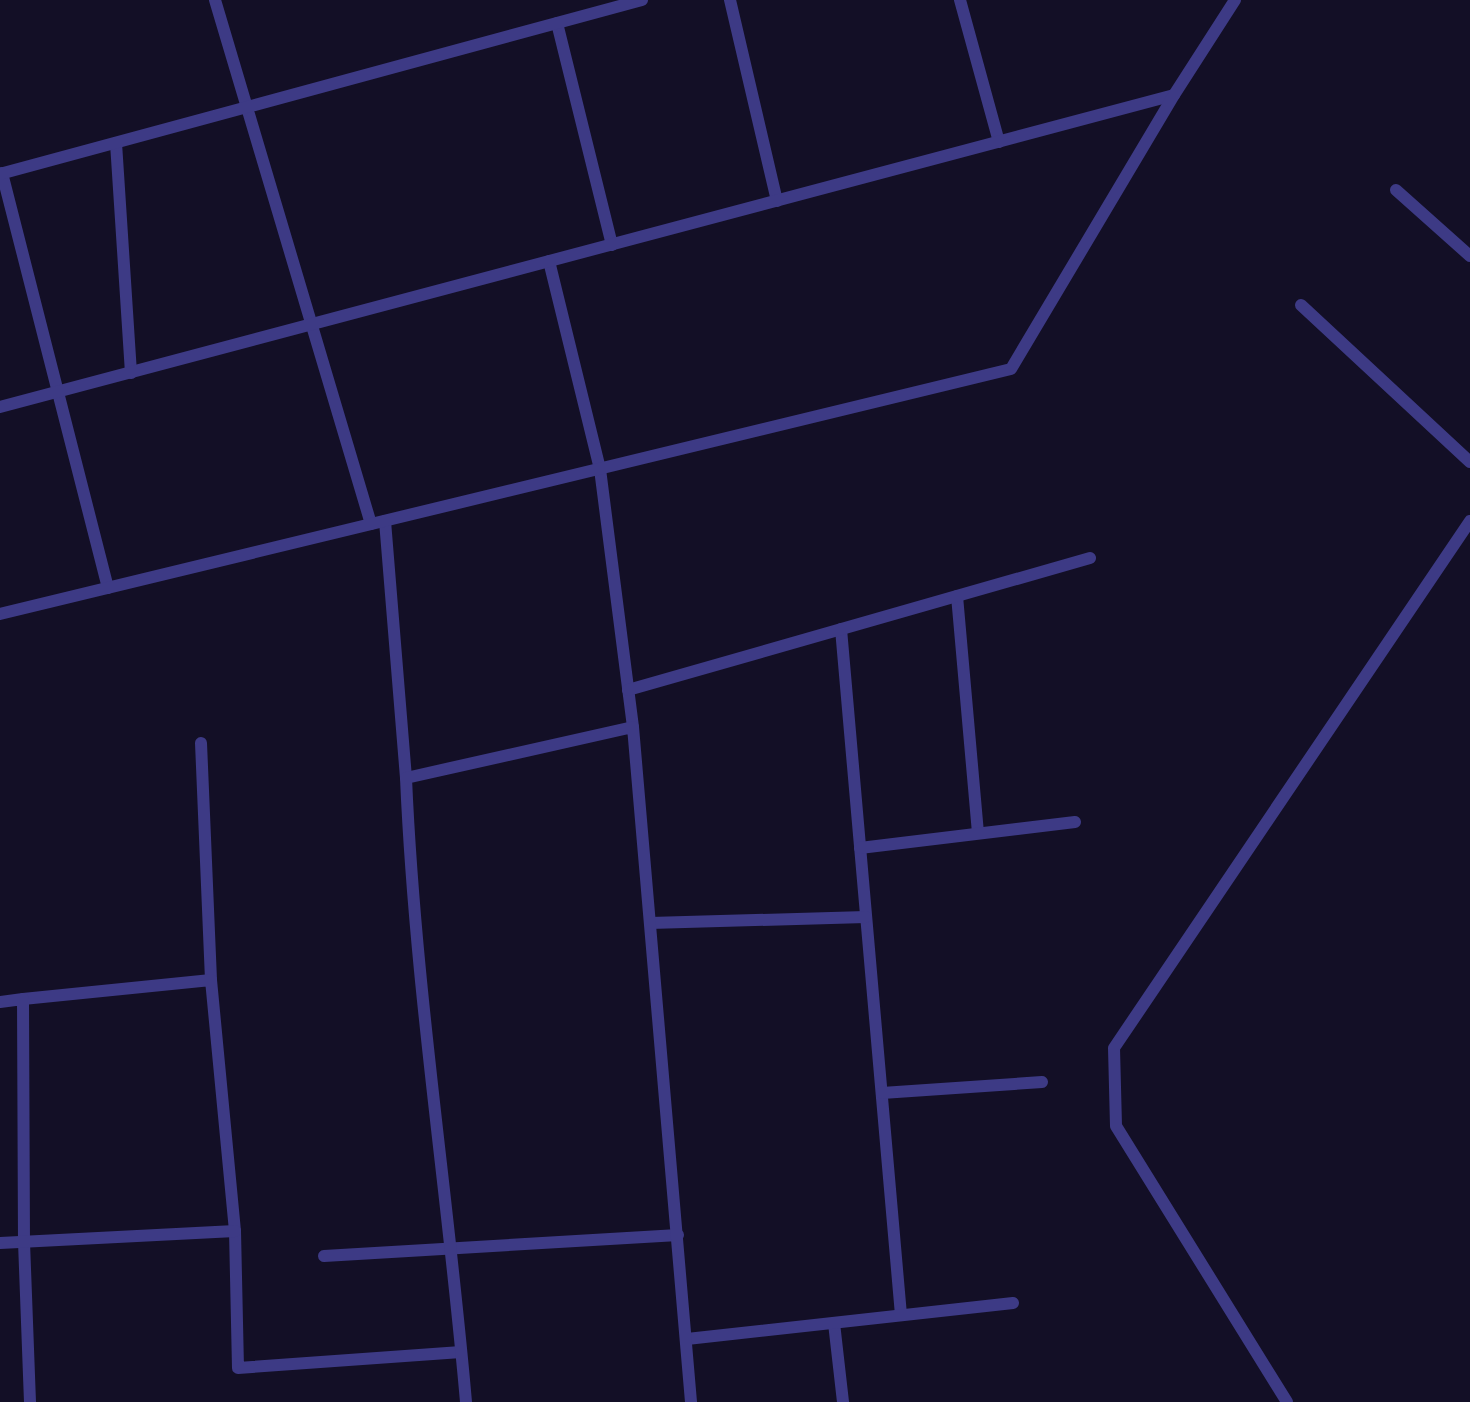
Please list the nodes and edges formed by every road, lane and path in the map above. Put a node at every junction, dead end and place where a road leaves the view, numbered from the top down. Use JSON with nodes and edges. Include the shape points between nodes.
{"nodes":[{"id":1,"x":215,"y":0,"type":"edge"},
{"id":2,"x":642,"y":0,"type":"edge"},
{"id":3,"x":730,"y":0,"type":"edge"},
{"id":4,"x":960,"y":0,"type":"edge"},
{"id":5,"x":1235,"y":0,"type":"edge"},
{"id":6,"x":557,"y":23,"type":"junction"},
{"id":7,"x":1174,"y":95,"type":"junction"},
{"id":8,"x":247,"y":107,"type":"junction"},
{"id":9,"x":998,"y":142,"type":"junction"},
{"id":10,"x":116,"y":143,"type":"junction"},
{"id":11,"x":1,"y":174,"type":"edge"},
{"id":12,"x":1396,"y":190,"type":"dead end"},
{"id":13,"x":777,"y":201,"type":"junction"},
{"id":14,"x":612,"y":245,"type":"junction"},
{"id":15,"x":1470,"y":256,"type":"edge"},
{"id":16,"x":549,"y":261,"type":"junction"},
{"id":17,"x":1301,"y":305,"type":"dead end"},
{"id":18,"x":311,"y":324,"type":"junction"},
{"id":19,"x":131,"y":373,"type":"junction"},
{"id":20,"x":58,"y":392,"type":"junction"},
{"id":21,"x":0,"y":407,"type":"edge"},
{"id":22,"x":1470,"y":462,"type":"edge"},
{"id":23,"x":600,"y":468,"type":"junction"},
{"id":24,"x":385,"y":521,"type":"junction"},
{"id":25,"x":1470,"y":521,"type":"edge"},
{"id":26,"x":371,"y":524,"type":"junction"},
{"id":27,"x":1090,"y":558,"type":"dead end"},
{"id":28,"x":108,"y":588,"type":"junction"},
{"id":29,"x":957,"y":596,"type":"junction"},
{"id":30,"x":0,"y":614,"type":"edge"},
{"id":31,"x":841,"y":629,"type":"junction"},
{"id":32,"x":628,"y":690,"type":"junction"},
{"id":33,"x":633,"y":727,"type":"junction"},
{"id":34,"x":201,"y":744,"type":"dead end"},
{"id":35,"x":406,"y":778,"type":"junction"},
{"id":36,"x":1075,"y":822,"type":"dead end"},
{"id":37,"x":978,"y":833,"type":"junction"},
{"id":38,"x":860,"y":848,"type":"junction"},
{"id":39,"x":866,"y":918,"type":"junction"},
{"id":40,"x":650,"y":923,"type":"junction"},
{"id":41,"x":211,"y":980,"type":"junction"},
{"id":42,"x":23,"y":999,"type":"junction"},
{"id":43,"x":0,"y":1002,"type":"edge"},
{"id":44,"x":1042,"y":1082,"type":"dead end"},
{"id":45,"x":882,"y":1093,"type":"junction"},
{"id":46,"x":235,"y":1231,"type":"junction"},
{"id":47,"x":678,"y":1235,"type":"junction"},
{"id":48,"x":24,"y":1242,"type":"junction"},
{"id":49,"x":0,"y":1243,"type":"edge"},
{"id":50,"x":452,"y":1249,"type":"junction"},
{"id":51,"x":324,"y":1256,"type":"dead end"},
{"id":52,"x":1014,"y":1303,"type":"dead end"},
{"id":53,"x":901,"y":1315,"type":"junction"},
{"id":54,"x":834,"y":1323,"type":"junction"},
{"id":55,"x":687,"y":1339,"type":"junction"},
{"id":56,"x":461,"y":1352,"type":"junction"},
{"id":57,"x":30,"y":1402,"type":"edge"},
{"id":58,"x":466,"y":1402,"type":"edge"},
{"id":59,"x":691,"y":1402,"type":"edge"},
{"id":60,"x":843,"y":1402,"type":"edge"},
{"id":61,"x":1287,"y":1402,"type":"edge"}],
"edges":[{"from":1,"to":8,"type":"street"},
{"from":2,"to":6,"type":"street"},
{"from":3,"to":13,"type":"street"},
{"from":4,"to":9,"type":"street"},
{"from":5,"to":7,"type":"street"},
{"from":6,"to":8,"type":"street"},
{"from":6,"to":14,"type":"street"},
{"from":7,"to":9,"type":"street"},
{"from":7,"to":23,"type":"street","via":[[1011,369]]},
{"from":8,"to":10,"type":"street"},
{"from":8,"to":18,"type":"street"},
{"from":9,"to":13,"type":"street"},
{"from":10,"to":11,"type":"street"},
{"from":10,"to":19,"type":"street"},
{"from":11,"to":20,"type":"street"},
{"from":12,"to":15,"type":"street"},
{"from":13,"to":14,"type":"street"},
{"from":14,"to":16,"type":"street"},
{"from":16,"to":18,"type":"street"},
{"from":16,"to":23,"type":"street"},
{"from":17,"to":22,"type":"street"},
{"from":18,"to":19,"type":"street"},
{"from":18,"to":26,"type":"street"},
{"from":19,"to":20,"type":"street"},
{"from":20,"to":21,"type":"street"},
{"from":20,"to":28,"type":"street"},
{"from":23,"to":24,"type":"street"},
{"from":23,"to":32,"type":"street"},
{"from":24,"to":26,"type":"street"},
{"from":24,"to":35,"type":"street"},
{"from":25,"to":61,"type":"street","via":[[1114,1048],[1116,1126]]},
{"from":26,"to":28,"type":"street"},
{"from":27,"to":29,"type":"street"},
{"from":28,"to":30,"type":"street"},
{"from":29,"to":31,"type":"street"},
{"from":29,"to":37,"type":"street"},
{"from":31,"to":32,"type":"street"},
{"from":31,"to":38,"type":"street"},
{"from":32,"to":33,"type":"street"},
{"from":33,"to":35,"type":"street"},
{"from":33,"to":40,"type":"street"},
{"from":34,"to":41,"type":"street"},
{"from":35,"to":50,"type":"street","via":[[410,869]]},
{"from":36,"to":37,"type":"street"},
{"from":37,"to":38,"type":"street"},
{"from":38,"to":39,"type":"street"},
{"from":39,"to":40,"type":"street"},
{"from":39,"to":45,"type":"street"},
{"from":40,"to":47,"type":"street"},
{"from":41,"to":42,"type":"street"},
{"from":41,"to":46,"type":"street"},
{"from":42,"to":43,"type":"street"},
{"from":42,"to":48,"type":"street"},
{"from":44,"to":45,"type":"street"},
{"from":45,"to":53,"type":"street"},
{"from":46,"to":48,"type":"street"},
{"from":46,"to":56,"type":"street","via":[[238,1368]]},
{"from":47,"to":50,"type":"street"},
{"from":47,"to":55,"type":"street"},
{"from":48,"to":49,"type":"street"},
{"from":48,"to":57,"type":"street"},
{"from":50,"to":51,"type":"street"},
{"from":50,"to":56,"type":"street"},
{"from":52,"to":53,"type":"street"},
{"from":53,"to":54,"type":"street"},
{"from":54,"to":55,"type":"street"},
{"from":54,"to":60,"type":"street"},
{"from":55,"to":59,"type":"street"},
{"from":56,"to":58,"type":"street"}]}
